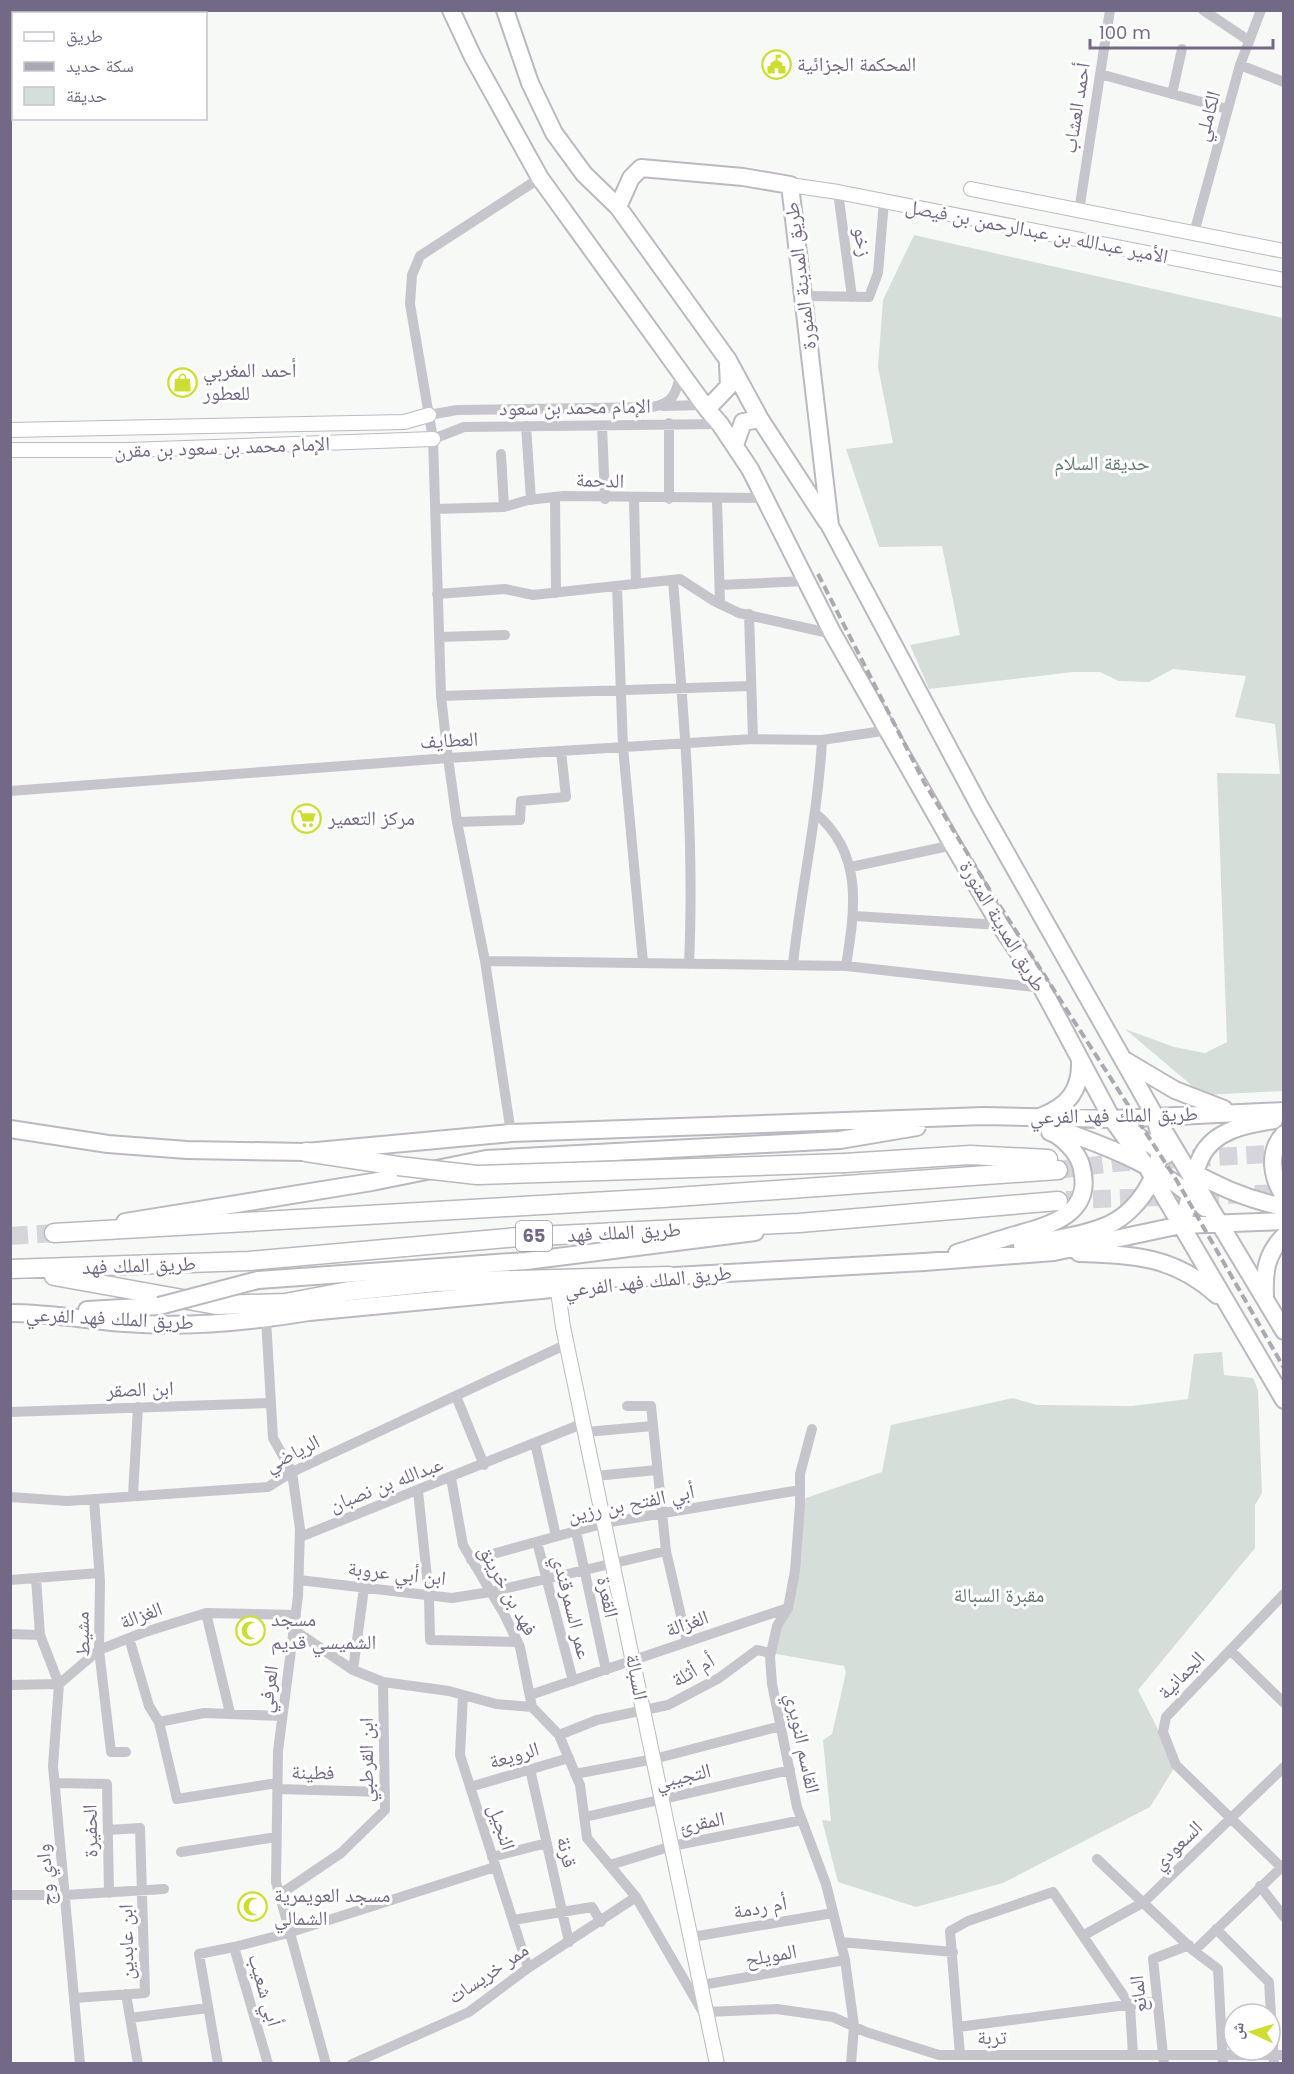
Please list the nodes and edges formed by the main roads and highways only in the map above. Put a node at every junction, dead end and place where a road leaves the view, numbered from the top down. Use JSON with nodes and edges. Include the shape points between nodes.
{"nodes":[{"id":1,"x":451,"y":10,"type":"edge"},
{"id":2,"x":505,"y":10,"type":"edge"},
{"id":3,"x":790,"y":185,"type":"junction"},
{"id":4,"x":971,"y":189,"type":"dead end"},
{"id":5,"x":618,"y":207,"type":"junction"},
{"id":6,"x":1284,"y":251,"type":"edge"},
{"id":7,"x":1284,"y":280,"type":"edge"},
{"id":8,"x":728,"y":360,"type":"junction"},
{"id":9,"x":705,"y":407,"type":"junction"},
{"id":10,"x":429,"y":415,"type":"road end"},
{"id":11,"x":760,"y":419,"type":"junction"},
{"id":12,"x":10,"y":430,"type":"edge"},
{"id":13,"x":433,"y":439,"type":"road end"},
{"id":14,"x":735,"y":445,"type":"junction"},
{"id":15,"x":10,"y":450,"type":"edge"},
{"id":16,"x":830,"y":526,"type":"junction"},
{"id":17,"x":1121,"y":1058,"type":"junction"},
{"id":18,"x":1080,"y":1060,"type":"junction"},
{"id":19,"x":1284,"y":1111,"type":"edge"},
{"id":20,"x":1236,"y":1113,"type":"junction"},
{"id":21,"x":983,"y":1116,"type":"junction"},
{"id":22,"x":1155,"y":1116,"type":"junction"},
{"id":23,"x":1038,"y":1117,"type":"junction"},
{"id":24,"x":1284,"y":1118,"type":"edge"},
{"id":25,"x":1112,"y":1119,"type":"junction"},
{"id":26,"x":10,"y":1130,"type":"edge"},
{"id":27,"x":1284,"y":1134,"type":"edge"},
{"id":28,"x":1160,"y":1151,"type":"junction"},
{"id":29,"x":306,"y":1152,"type":"junction"},
{"id":30,"x":1152,"y":1172,"type":"junction"},
{"id":31,"x":1193,"y":1179,"type":"junction"},
{"id":32,"x":1284,"y":1196,"type":"edge"},
{"id":33,"x":1058,"y":1201,"type":"tunnel mouth"},
{"id":34,"x":1284,"y":1208,"type":"edge"},
{"id":35,"x":1284,"y":1221,"type":"edge"},
{"id":36,"x":799,"y":1223,"type":"junction"},
{"id":37,"x":1221,"y":1224,"type":"junction"},
{"id":38,"x":1181,"y":1225,"type":"junction"},
{"id":39,"x":54,"y":1233,"type":"joint"},
{"id":40,"x":1284,"y":1236,"type":"edge"},
{"id":41,"x":1054,"y":1252,"type":"junction"},
{"id":42,"x":924,"y":1262,"type":"junction"},
{"id":43,"x":10,"y":1269,"type":"edge"},
{"id":44,"x":10,"y":1274,"type":"edge"},
{"id":45,"x":669,"y":1276,"type":"junction"},
{"id":46,"x":558,"y":1291,"type":"junction"},
{"id":47,"x":1266,"y":1300,"type":"junction"},
{"id":48,"x":1229,"y":1306,"type":"junction"},
{"id":49,"x":10,"y":1313,"type":"edge"},
{"id":50,"x":42,"y":1313,"type":"junction"},
{"id":51,"x":1283,"y":1329,"type":"edge"},
{"id":52,"x":1284,"y":1400,"type":"edge"},
{"id":53,"x":717,"y":2064,"type":"edge"}],
"edges":[{"from":1,"to":9,"type":"main road","name":"طريق المدينة المنورة","via":[[540,178]]},
{"from":2,"to":5,"type":"main road","name":"طريق المدينة المنورة","via":[[530,83],[554,133],[584,174]]},
{"from":3,"to":5,"type":"main road","name":"طريق المدينة المنورة","via":[[641,168],[631,177]]},
{"from":3,"to":7,"type":"main road","name":"الأمير عبدالله بن عبدالرحمن بن فيصل"},
{"from":3,"to":16,"type":"main road","name":"طريق المدينة المنورة"},
{"from":4,"to":6,"type":"main road","name":"الأمير عبدالله بن عبدالرحمن بن فيصل"},
{"from":5,"to":8,"type":"main road","name":"طريق المدينة المنورة"},
{"from":8,"to":9,"type":"main road","via":[[729,386]]},
{"from":8,"to":11,"type":"main road","name":"طريق المدينة المنورة"},
{"from":9,"to":14,"type":"main road","name":"طريق المدينة المنورة"},
{"from":10,"to":12,"type":"main road","name":"الإمام محمد بن سعود بن مقرن","via":[[404,422]]},
{"from":11,"to":14,"type":"main road","via":[[743,422]]},
{"from":11,"to":16,"type":"main road","name":"طريق المدينة المنورة"},
{"from":13,"to":15,"type":"main road","name":"الإمام محمد بن سعود بن مقرن","via":[[129,450]]},
{"from":14,"to":18,"type":"main road","name":"طريق المدينة المنورة","via":[[833,634],[1000,925],[1042,988]]},
{"from":16,"to":17,"type":"main road","name":"طريق المدينة المنورة","via":[[980,807]]},
{"from":17,"to":20,"type":"main road","via":[[1175,1090]]},
{"from":17,"to":22,"type":"main road","name":"طريق المدينة المنورة"},
{"from":18,"to":23,"type":"main road","via":[[1075,1093],[1059,1109]]},
{"from":18,"to":25,"type":"main road","name":"طريق المدينة المنورة"},
{"from":19,"to":20,"type":"main road","name":"طريق الملك فهد الفرعي"},
{"from":20,"to":22,"type":"main road","name":"طريق الملك فهد الفرعي"},
{"from":21,"to":23,"type":"main road","name":"طريق الملك فهد الفرعي"},
{"from":21,"to":29,"type":"main road","name":"طريق الملك فهد الفرعي","via":[[511,1133]]},
{"from":21,"to":30,"type":"main road","via":[[1031,1120],[1097,1142]]},
{"from":21,"to":39,"type":"main road","via":[[840,1140],[486,1159],[372,1182]]},
{"from":21,"to":42,"type":"main road","via":[[1055,1134],[1081,1162],[1081,1197],[1073,1211],[1058,1222]]},
{"from":22,"to":25,"type":"main road","name":"طريق الملك فهد الفرعي"},
{"from":22,"to":28,"type":"main road"},
{"from":22,"to":31,"type":"main road","name":"طريق المدينة المنورة"},
{"from":23,"to":25,"type":"main road","name":"طريق الملك فهد الفرعي"},
{"from":24,"to":31,"type":"main road","via":[[1234,1128],[1218,1138],[1201,1156]]},
{"from":25,"to":28,"type":"main road"},
{"from":25,"to":30,"type":"main road","name":"طريق المدينة المنورة"},
{"from":26,"to":29,"type":"main road","name":"طريق الملك فهد الفرعي","via":[[187,1150]]},
{"from":27,"to":32,"type":"main road","via":[[1278,1140],[1272,1166],[1276,1185]]},
{"from":28,"to":30,"type":"main road"},
{"from":28,"to":31,"type":"main road"},
{"from":29,"to":39,"type":"highway","name":"طريق الملك فهد","number":"65","bridge":true,"via":[[477,1175],[970,1155],[1053,1164],[662,1198]]},
{"from":30,"to":31,"type":"main road"},
{"from":30,"to":38,"type":"main road","name":"طريق المدينة المنورة"},
{"from":30,"to":42,"type":"main road","via":[[1138,1201],[1108,1225],[1060,1238]]},
{"from":31,"to":34,"type":"main road"},
{"from":31,"to":37,"type":"main road"},
{"from":31,"to":38,"type":"main road"},
{"from":33,"to":36,"type":"highway","name":"طريق الملك فهد","number":"65"},
{"from":35,"to":37,"type":"main road","name":"طريق الملك فهد الفرعي"},
{"from":36,"to":43,"type":"highway","name":"طريق الملك فهد","number":"65","via":[[518,1237],[249,1262]]},
{"from":36,"to":50,"type":"main road","bridge":true,"via":[[750,1233],[526,1261],[258,1280],[159,1306]]},
{"from":37,"to":38,"type":"main road","name":"طريق الملك فهد الفرعي"},
{"from":37,"to":47,"type":"main road"},
{"from":38,"to":41,"type":"main road","name":"طريق الملك فهد الفرعي"},
{"from":38,"to":48,"type":"main road","name":"طريق المدينة المنورة"},
{"from":40,"to":47,"type":"main road","via":[[1266,1264]]},
{"from":41,"to":42,"type":"main road","name":"طريق الملك فهد الفرعي"},
{"from":41,"to":48,"type":"main road","via":[[1125,1255],[1162,1262],[1185,1270]]},
{"from":42,"to":45,"type":"main road","name":"طريق الملك فهد الفرعي"},
{"from":44,"to":45,"type":"highway","via":[[52,1275],[216,1305],[285,1303],[349,1291],[436,1282]]},
{"from":45,"to":46,"type":"main road","name":"طريق الملك فهد الفرعي"},
{"from":46,"to":50,"type":"main road","name":"طريق الملك فهد الفرعي","via":[[176,1324],[126,1323]]},
{"from":46,"to":53,"type":"main road","name":"السبالة"},
{"from":47,"to":51,"type":"main road"},
{"from":48,"to":52,"type":"main road","name":"طريق المدينة المنورة"},
{"from":49,"to":50,"type":"main road","name":"طريق الملك فهد الفرعي"}]}
